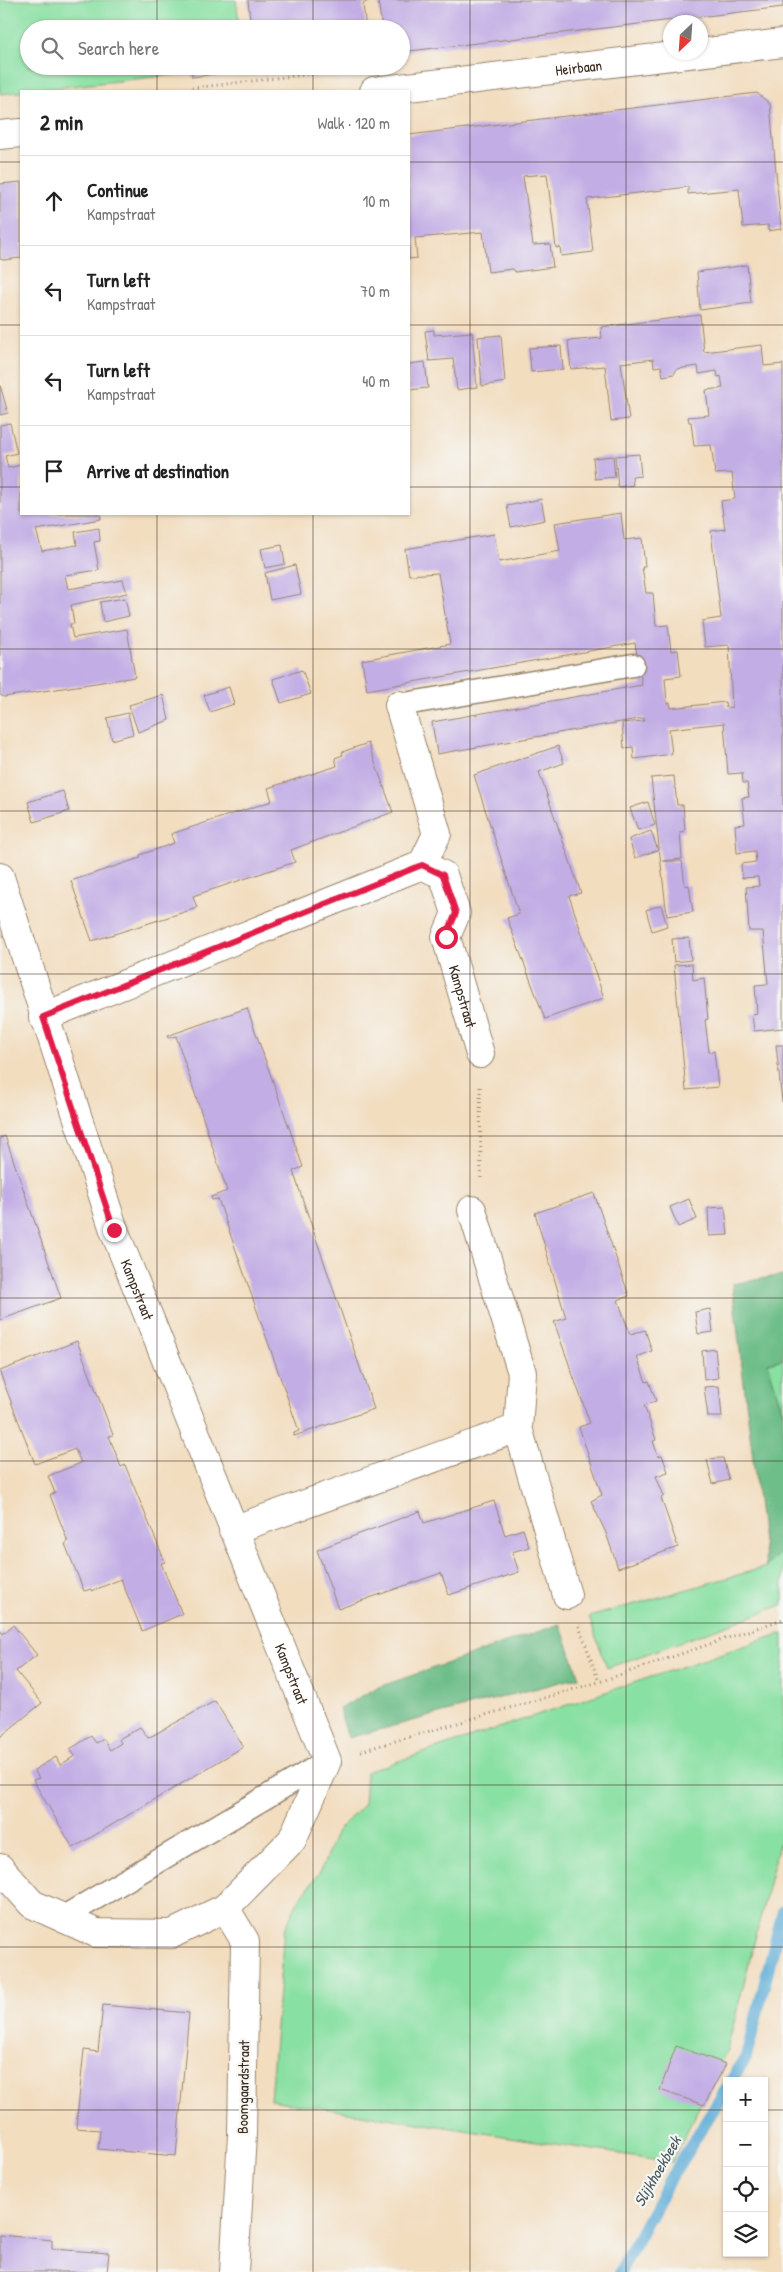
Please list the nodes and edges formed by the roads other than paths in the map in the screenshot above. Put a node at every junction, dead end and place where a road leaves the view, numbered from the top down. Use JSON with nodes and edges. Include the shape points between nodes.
{"nodes":[{"id":1,"x":783,"y":43,"type":"edge"},
{"id":2,"x":383,"y":90,"type":"edge"},
{"id":3,"x":20,"y":133,"type":"edge"},
{"id":4,"x":0,"y":135,"type":"edge"},
{"id":5,"x":633,"y":665,"type":"dead end"},
{"id":6,"x":399,"y":705,"type":"joint"},
{"id":7,"x":422,"y":865,"type":"junction"},
{"id":8,"x":0,"y":877,"type":"edge"},
{"id":9,"x":43,"y":1017,"type":"junction"},
{"id":10,"x":480,"y":1054,"type":"road end"},
{"id":11,"x":472,"y":1210,"type":"road end"},
{"id":12,"x":518,"y":1428,"type":"junction"},
{"id":13,"x":233,"y":1530,"type":"junction"},
{"id":14,"x":568,"y":1595,"type":"road end"},
{"id":15,"x":327,"y":1761,"type":"junction"},
{"id":16,"x":0,"y":1868,"type":"edge"},
{"id":17,"x":226,"y":1908,"type":"junction"},
{"id":18,"x":62,"y":1918,"type":"junction"},
{"id":19,"x":234,"y":2272,"type":"edge"}],
"edges":[{"from":1,"to":2,"type":"street","name":"Heirbaan"},
{"from":3,"to":4,"type":"street"},
{"from":5,"to":6,"type":"lane"},
{"from":6,"to":7,"type":"street","via":[[437,834]]},
{"from":7,"to":9,"type":"street"},
{"from":7,"to":10,"type":"street","name":"Kampstraat","via":[[443,875],[456,913],[446,937]]},
{"from":8,"to":9,"type":"street","name":"Kampstraat"},
{"from":9,"to":13,"type":"street","name":"Kampstraat","via":[[114,1230]]},
{"from":11,"to":12,"type":"street","via":[[522,1373]]},
{"from":12,"to":13,"type":"street"},
{"from":12,"to":14,"type":"street"},
{"from":13,"to":15,"type":"street","name":"Kampstraat"},
{"from":15,"to":17,"type":"street","via":[[292,1840]]},
{"from":15,"to":18,"type":"lane"},
{"from":16,"to":18,"type":"street","via":[[32,1904]]},
{"from":17,"to":18,"type":"street","via":[[172,1934],[96,1934]]},
{"from":17,"to":19,"type":"street","name":"Boomgaardstraat","via":[[245,1941],[242,2134]]}]}
